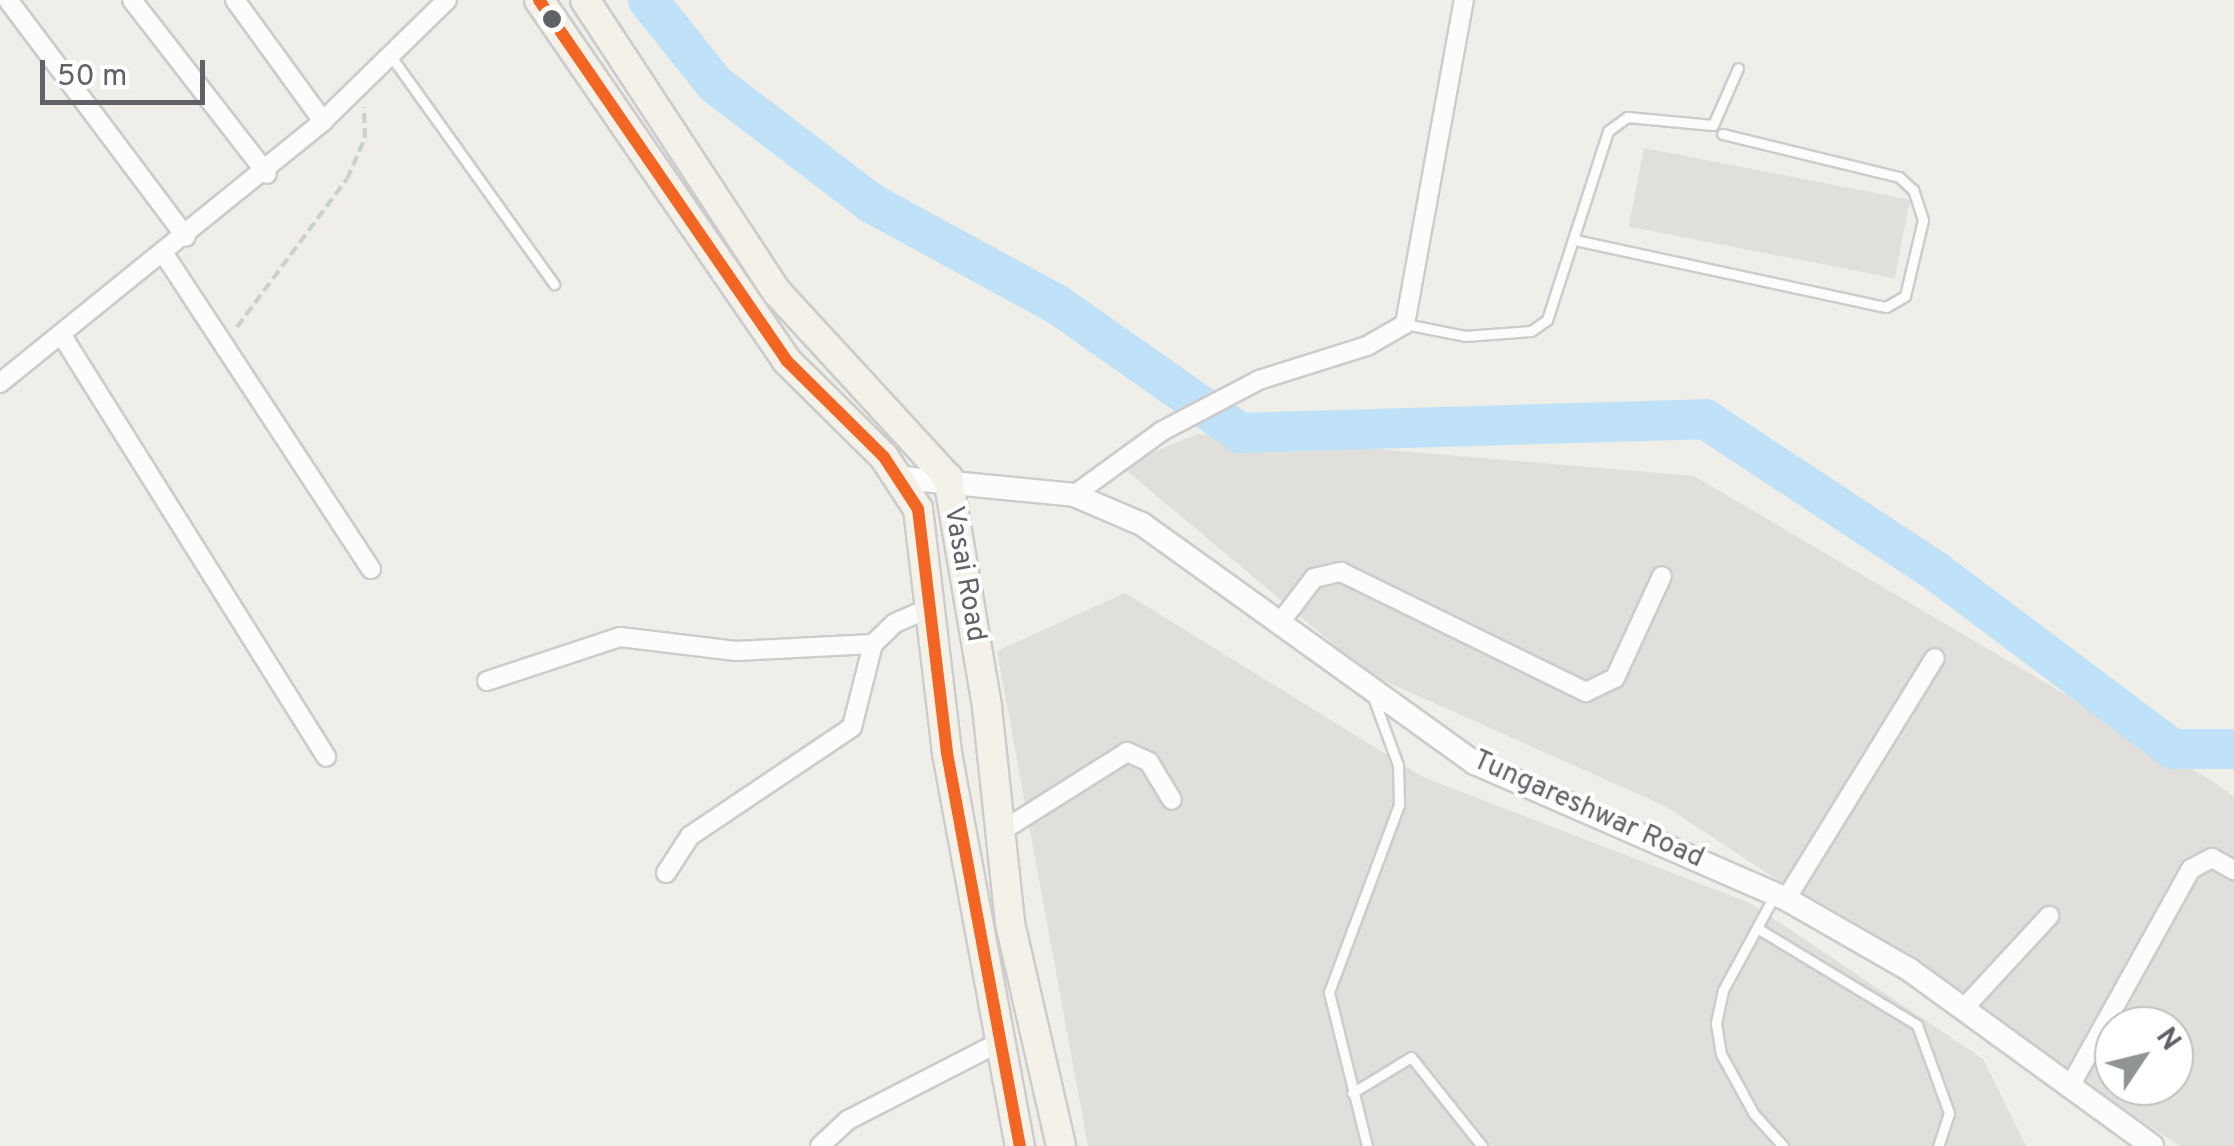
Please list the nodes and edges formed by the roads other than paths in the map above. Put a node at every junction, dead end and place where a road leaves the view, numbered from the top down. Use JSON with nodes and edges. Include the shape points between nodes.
{"nodes":[{"id":1,"x":8,"y":0,"type":"edge"},
{"id":2,"x":132,"y":0,"type":"edge"},
{"id":3,"x":235,"y":0,"type":"edge"},
{"id":4,"x":447,"y":0,"type":"edge"},
{"id":5,"x":539,"y":0,"type":"edge"},
{"id":6,"x":584,"y":0,"type":"edge"},
{"id":7,"x":1464,"y":0,"type":"edge"},
{"id":8,"x":390,"y":56,"type":"junction"},
{"id":9,"x":1738,"y":68,"type":"dead end"},
{"id":10,"x":323,"y":121,"type":"junction"},
{"id":11,"x":1722,"y":134,"type":"dead end"},
{"id":12,"x":267,"y":174,"type":"junction"},
{"id":13,"x":186,"y":238,"type":"junction"},
{"id":14,"x":1575,"y":240,"type":"junction"},
{"id":15,"x":164,"y":254,"type":"junction"},
{"id":16,"x":554,"y":284,"type":"dead end"},
{"id":17,"x":1405,"y":324,"type":"junction"},
{"id":18,"x":61,"y":334,"type":"junction"},
{"id":19,"x":0,"y":383,"type":"edge"},
{"id":20,"x":902,"y":478,"type":"junction"},
{"id":21,"x":948,"y":478,"type":"junction"},
{"id":22,"x":1074,"y":495,"type":"junction"},
{"id":23,"x":371,"y":568,"type":"dead end"},
{"id":24,"x":1662,"y":576,"type":"dead end"},
{"id":25,"x":934,"y":606,"type":"junction"},
{"id":26,"x":1282,"y":620,"type":"junction"},
{"id":27,"x":872,"y":644,"type":"junction"},
{"id":28,"x":1934,"y":658,"type":"dead end"},
{"id":29,"x":487,"y":680,"type":"dead end"},
{"id":30,"x":1372,"y":694,"type":"junction"},
{"id":31,"x":326,"y":756,"type":"dead end"},
{"id":32,"x":1172,"y":800,"type":"dead end"},
{"id":33,"x":997,"y":834,"type":"junction"},
{"id":34,"x":2234,"y":870,"type":"edge"},
{"id":35,"x":666,"y":873,"type":"dead end"},
{"id":36,"x":1781,"y":897,"type":"junction"},
{"id":37,"x":2049,"y":916,"type":"dead end"},
{"id":38,"x":1756,"y":928,"type":"junction"},
{"id":39,"x":1963,"y":1009,"type":"junction"},
{"id":40,"x":998,"y":1043,"type":"junction"},
{"id":41,"x":2068,"y":1088,"type":"junction"},
{"id":42,"x":1352,"y":1093,"type":"junction"},
{"id":43,"x":820,"y":1146,"type":"edge"},
{"id":44,"x":1020,"y":1146,"type":"edge"},
{"id":45,"x":1061,"y":1146,"type":"edge"},
{"id":46,"x":1367,"y":1146,"type":"edge"},
{"id":47,"x":1482,"y":1146,"type":"edge"},
{"id":48,"x":1784,"y":1146,"type":"edge"},
{"id":49,"x":1938,"y":1146,"type":"edge"},
{"id":50,"x":2152,"y":1146,"type":"edge"}],
"edges":[{"from":1,"to":13,"type":"street"},
{"from":2,"to":12,"type":"street"},
{"from":3,"to":10,"type":"street"},
{"from":4,"to":8,"type":"street"},
{"from":5,"to":20,"type":"main road","name":"Vasai Road","via":[[786,360]]},
{"from":6,"to":21,"type":"main road","name":"Vasai Road","via":[[776,292]]},
{"from":7,"to":17,"type":"street"},
{"from":8,"to":10,"type":"street"},
{"from":8,"to":16,"type":"lane"},
{"from":9,"to":14,"type":"lane","via":[[1714,124],[1627,117],[1608,131]]},
{"from":10,"to":12,"type":"street"},
{"from":11,"to":14,"type":"lane","via":[[1899,177],[1914,190],[1924,220],[1905,296],[1886,307]]},
{"from":12,"to":13,"type":"street"},
{"from":13,"to":15,"type":"street"},
{"from":14,"to":17,"type":"lane","via":[[1553,311],[1531,331],[1465,336]]},
{"from":15,"to":18,"type":"street"},
{"from":15,"to":23,"type":"street"},
{"from":17,"to":22,"type":"street","via":[[1367,346],[1260,380],[1162,432]]},
{"from":18,"to":19,"type":"street"},
{"from":18,"to":31,"type":"street"},
{"from":20,"to":21,"type":"street","name":"Tungareshwar Road"},
{"from":20,"to":25,"type":"main road","name":"Vasai Road","via":[[918,510]]},
{"from":21,"to":22,"type":"street","name":"Tungareshwar Road"},
{"from":21,"to":33,"type":"main road","name":"Vasai Road","via":[[987,707]]},
{"from":22,"to":26,"type":"street","name":"Tungareshwar Road","via":[[1142,524]]},
{"from":24,"to":26,"type":"street","via":[[1614,678],[1586,692],[1341,572],[1314,578]]},
{"from":25,"to":27,"type":"street","via":[[894,623]]},
{"from":25,"to":40,"type":"main road","name":"Vasai Road","via":[[947,752]]},
{"from":26,"to":30,"type":"street","name":"Tungareshwar Road"},
{"from":27,"to":29,"type":"street","via":[[736,652],[620,637]]},
{"from":27,"to":35,"type":"street","via":[[852,727],[690,836]]},
{"from":28,"to":36,"type":"street"},
{"from":30,"to":36,"type":"street","name":"Tungareshwar Road","via":[[1475,764]]},
{"from":30,"to":42,"type":"lane","via":[[1398,765],[1399,804],[1382,863],[1336,957],[1329,992]]},
{"from":32,"to":33,"type":"street","via":[[1149,762],[1127,752]]},
{"from":33,"to":45,"type":"main road","name":"Vasai Road"},
{"from":34,"to":41,"type":"street","via":[[2212,858],[2191,870]]},
{"from":36,"to":38,"type":"lane"},
{"from":36,"to":39,"type":"street","name":"Tungareshwar Road"},
{"from":37,"to":39,"type":"street"},
{"from":38,"to":48,"type":"lane","via":[[1723,990],[1716,1023],[1721,1054]]},
{"from":38,"to":49,"type":"lane","via":[[1917,1025],[1949,1114]]},
{"from":39,"to":41,"type":"street","name":"Tungareshwar Road"},
{"from":40,"to":43,"type":"street","via":[[848,1120]]},
{"from":40,"to":44,"type":"main road","name":"Vasai Road"},
{"from":41,"to":50,"type":"street","name":"Tungareshwar Road"},
{"from":42,"to":46,"type":"lane"},
{"from":42,"to":47,"type":"lane","via":[[1411,1057]]}]}
